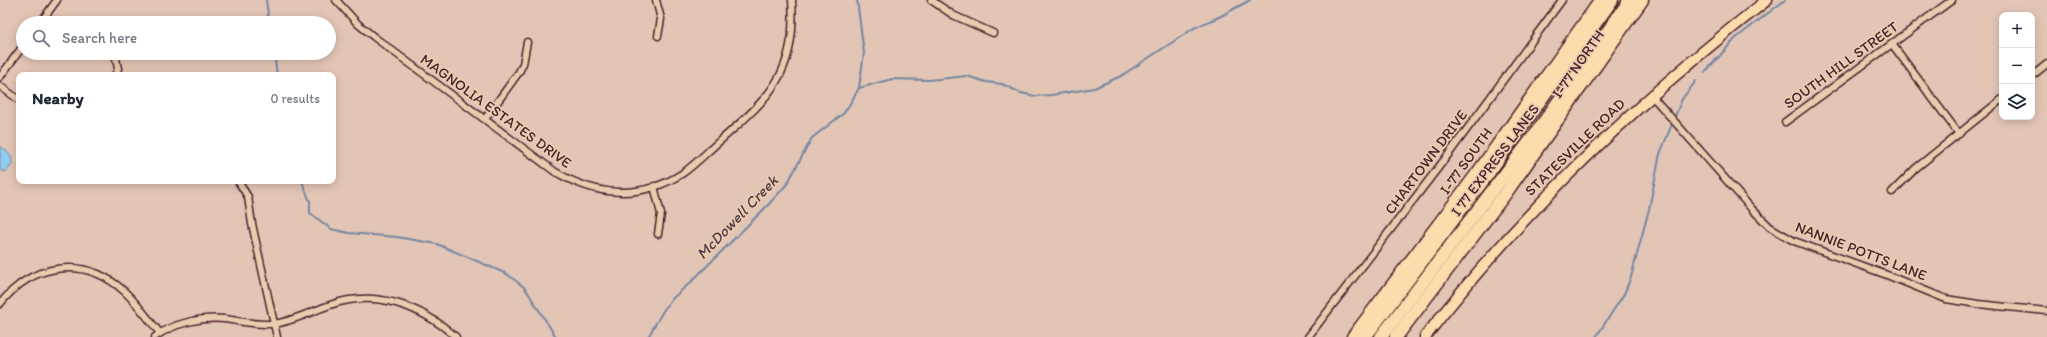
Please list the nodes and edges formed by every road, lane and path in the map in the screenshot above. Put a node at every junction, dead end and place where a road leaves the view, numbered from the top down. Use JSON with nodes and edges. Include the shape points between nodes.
{"nodes":[{"id":1,"x":57,"y":0,"type":"edge"},
{"id":2,"x":336,"y":0,"type":"edge"},
{"id":3,"x":656,"y":0,"type":"edge"},
{"id":4,"x":792,"y":0,"type":"edge"},
{"id":5,"x":931,"y":0,"type":"edge"},
{"id":6,"x":1562,"y":0,"type":"edge"},
{"id":7,"x":1601,"y":0,"type":"edge"},
{"id":8,"x":1612,"y":0,"type":"edge"},
{"id":9,"x":1630,"y":0,"type":"edge"},
{"id":10,"x":1642,"y":0,"type":"edge"},
{"id":11,"x":1767,"y":0,"type":"edge"},
{"id":12,"x":1952,"y":0,"type":"edge"},
{"id":13,"x":45,"y":16,"type":"edge"},
{"id":14,"x":993,"y":33,"type":"dead end"},
{"id":15,"x":658,"y":36,"type":"dead end"},
{"id":16,"x":527,"y":42,"type":"dead end"},
{"id":17,"x":1892,"y":44,"type":"junction"},
{"id":18,"x":16,"y":55,"type":"edge"},
{"id":19,"x":116,"y":60,"type":"edge"},
{"id":20,"x":2047,"y":64,"type":"edge"},
{"id":21,"x":116,"y":72,"type":"edge"},
{"id":22,"x":2035,"y":74,"type":"edge"},
{"id":23,"x":0,"y":77,"type":"edge"},
{"id":24,"x":0,"y":86,"type":"edge"},
{"id":25,"x":1651,"y":95,"type":"junction"},
{"id":26,"x":16,"y":98,"type":"edge"},
{"id":27,"x":1999,"y":101,"type":"edge"},
{"id":28,"x":485,"y":119,"type":"junction"},
{"id":29,"x":1785,"y":122,"type":"dead end"},
{"id":30,"x":1959,"y":134,"type":"junction"},
{"id":31,"x":240,"y":184,"type":"edge"},
{"id":32,"x":654,"y":186,"type":"junction"},
{"id":33,"x":1892,"y":192,"type":"dead end"},
{"id":34,"x":658,"y":234,"type":"dead end"},
{"id":35,"x":0,"y":304,"type":"edge"},
{"id":36,"x":2047,"y":311,"type":"edge"},
{"id":37,"x":274,"y":324,"type":"junction"},
{"id":38,"x":157,"y":335,"type":"edge"},
{"id":39,"x":277,"y":337,"type":"edge"},
{"id":40,"x":456,"y":337,"type":"edge"},
{"id":41,"x":1308,"y":337,"type":"edge"},
{"id":42,"x":1352,"y":337,"type":"edge"},
{"id":43,"x":1365,"y":337,"type":"edge"},
{"id":44,"x":1382,"y":337,"type":"edge"},
{"id":45,"x":1396,"y":337,"type":"edge"},
{"id":46,"x":1424,"y":337,"type":"edge"}],
"edges":[{"from":1,"to":13,"type":"street"},
{"from":2,"to":28,"type":"street","name":"MAGNOLIA ESTATES DRIVE","via":[[368,33]]},
{"from":3,"to":15,"type":"street","via":[[661,14]]},
{"from":4,"to":32,"type":"street","name":"MAGNOLIA ESTATES DRIVE","via":[[792,41],[783,71],[775,85],[750,114],[690,167]]},
{"from":5,"to":14,"type":"street","via":[[953,15]]},
{"from":6,"to":41,"type":"street","name":"CHARTOWN DRIVE","via":[[1448,155]]},
{"from":7,"to":42,"type":"highway","name":"I-77 SOUTH","via":[[1473,180]]},
{"from":8,"to":43,"type":"highway","name":"I 77 EXPRESS LANES","via":[[1476,191]]},
{"from":9,"to":44,"type":"highway","name":"I 77 EXPRESS LANES","via":[[1534,136]]},
{"from":10,"to":45,"type":"highway","name":"I-77 NORTH","via":[[1505,194]]},
{"from":11,"to":25,"type":"main road","name":"STATESVILLE ROAD"},
{"from":12,"to":17,"type":"street","name":"SOUTH HILL STREET"},
{"from":16,"to":28,"type":"street","via":[[519,72]]},
{"from":17,"to":29,"type":"street","name":"SOUTH HILL STREET"},
{"from":17,"to":30,"type":"street"},
{"from":18,"to":23,"type":"street"},
{"from":19,"to":21,"type":"street"},
{"from":20,"to":22,"type":"street"},
{"from":24,"to":26,"type":"street"},
{"from":25,"to":36,"type":"street","name":"NANNIE POTTS LANE","via":[[1756,213],[1770,227],[1794,241],[1946,299]]},
{"from":25,"to":46,"type":"main road","name":"STATESVILLE ROAD","via":[[1580,161],[1532,211]]},
{"from":27,"to":30,"type":"street"},
{"from":28,"to":32,"type":"street","name":"MAGNOLIA ESTATES DRIVE","via":[[554,170],[576,183],[592,189],[618,192]]},
{"from":30,"to":33,"type":"street","via":[[1907,176]]},
{"from":31,"to":37,"type":"street","via":[[248,197]]},
{"from":32,"to":34,"type":"street","via":[[661,214]]},
{"from":35,"to":38,"type":"street","via":[[9,292],[34,276],[57,268],[90,270],[106,277],[124,291]]},
{"from":37,"to":38,"type":"street","via":[[222,319],[199,320],[179,325]]},
{"from":37,"to":39,"type":"street"},
{"from":37,"to":40,"type":"street","via":[[332,304],[366,298],[405,304],[444,326]]}]}
